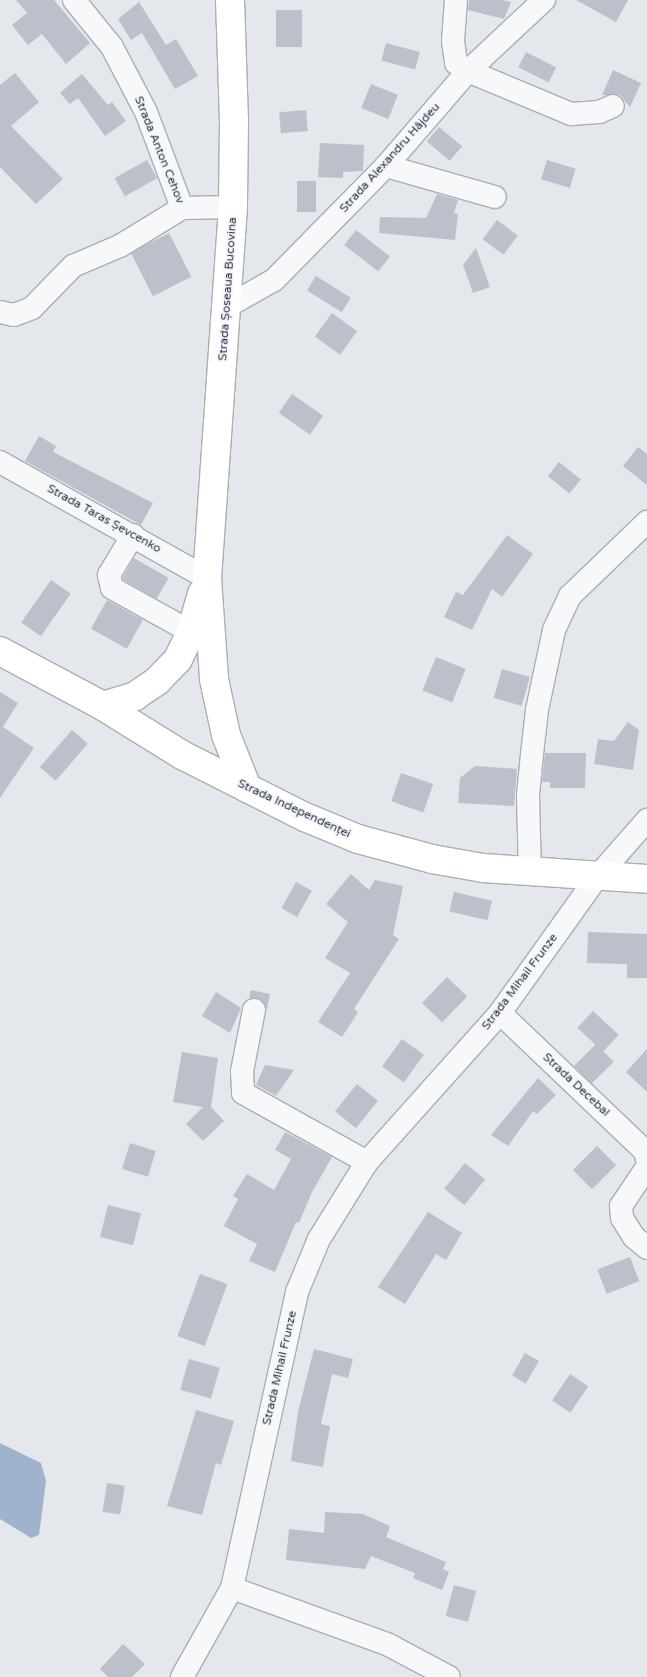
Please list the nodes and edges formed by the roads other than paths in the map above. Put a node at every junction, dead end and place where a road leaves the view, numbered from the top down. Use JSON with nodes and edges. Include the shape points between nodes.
{"nodes":[{"id":1,"x":74,"y":0,"type":"edge"},
{"id":2,"x":230,"y":0,"type":"edge"},
{"id":3,"x":456,"y":0,"type":"edge"},
{"id":4,"x":544,"y":0,"type":"edge"},
{"id":5,"x":468,"y":71,"type":"junction"},
{"id":6,"x":613,"y":106,"type":"dead end"},
{"id":7,"x":386,"y":166,"type":"junction"},
{"id":8,"x":495,"y":197,"type":"dead end"},
{"id":9,"x":233,"y":207,"type":"junction"},
{"id":10,"x":182,"y":208,"type":"junction"},
{"id":11,"x":228,"y":306,"type":"junction"},
{"id":12,"x":0,"y":312,"type":"edge"},
{"id":13,"x":0,"y":462,"type":"edge"},
{"id":14,"x":647,"y":522,"type":"edge"},
{"id":15,"x":133,"y":535,"type":"junction"},
{"id":16,"x":207,"y":578,"type":"junction"},
{"id":17,"x":191,"y":632,"type":"junction"},
{"id":18,"x":0,"y":651,"type":"edge"},
{"id":19,"x":103,"y":706,"type":"junction"},
{"id":20,"x":247,"y":788,"type":"junction"},
{"id":21,"x":647,"y":820,"type":"edge"},
{"id":22,"x":530,"y":874,"type":"junction"},
{"id":23,"x":597,"y":877,"type":"junction"},
{"id":24,"x":647,"y":879,"type":"edge"},
{"id":25,"x":254,"y":1010,"type":"dead end"},
{"id":26,"x":500,"y":1013,"type":"junction"},
{"id":27,"x":647,"y":1159,"type":"edge"},
{"id":28,"x":367,"y":1162,"type":"junction"},
{"id":29,"x":647,"y":1167,"type":"edge"},
{"id":30,"x":647,"y":1248,"type":"edge"},
{"id":31,"x":232,"y":1588,"type":"junction"},
{"id":32,"x":182,"y":1677,"type":"edge"},
{"id":33,"x":449,"y":1677,"type":"edge"}],
"edges":[{"from":1,"to":10,"type":"street","name":"Strada Anton Cehov","via":[[112,47],[138,96]]},
{"from":2,"to":9,"type":"main road","name":"Strada Șoseaua Bucovina"},
{"from":3,"to":5,"type":"street","via":[[452,41],[456,63]]},
{"from":4,"to":5,"type":"street","name":"Strada Alexandru Hâjdeu"},
{"from":5,"to":6,"type":"street","via":[[571,114],[599,112]]},
{"from":5,"to":7,"type":"street","name":"Strada Alexandru Hâjdeu"},
{"from":7,"to":8,"type":"street"},
{"from":7,"to":11,"type":"street","name":"Strada Alexandru Hâjdeu","via":[[274,280]]},
{"from":9,"to":10,"type":"street","name":"Strada Anton Cehov"},
{"from":9,"to":11,"type":"main road","name":"Strada Șoseaua Bucovina"},
{"from":10,"to":12,"type":"street","via":[[120,246],[73,266],[32,308],[14,315]]},
{"from":11,"to":16,"type":"main road","name":"Strada Șoseaua Bucovina"},
{"from":13,"to":15,"type":"street","name":"Strada Taras Șevcenko"},
{"from":14,"to":22,"type":"street","via":[[570,596],[554,630],[536,710],[528,795]]},
{"from":15,"to":16,"type":"street","name":"Strada Taras Șevcenko"},
{"from":15,"to":17,"type":"street","via":[[109,575],[112,588]]},
{"from":16,"to":17,"type":"main road","name":"Strada Șoseaua Bucovina"},
{"from":16,"to":20,"type":"main road","name":"Strada Șoseaua Bucovina","via":[[214,680],[226,735]]},
{"from":17,"to":19,"type":"main road","name":"Strada Șoseaua Bucovina","via":[[178,659],[157,681],[135,696]]},
{"from":18,"to":19,"type":"main road","name":"Strada Independenței"},
{"from":19,"to":20,"type":"main road","name":"Strada Independenței","via":[[182,755]]},
{"from":20,"to":22,"type":"main road","name":"Strada Independenței","via":[[358,839],[432,859]]},
{"from":21,"to":23,"type":"street","name":"Strada Mihail Frunze"},
{"from":22,"to":23,"type":"main road","name":"Strada Independenței"},
{"from":23,"to":24,"type":"main road","name":"Strada Independenței"},
{"from":23,"to":26,"type":"street","name":"Strada Mihail Frunze"},
{"from":25,"to":28,"type":"street","via":[[242,1071],[243,1093]]},
{"from":26,"to":27,"type":"street","name":"Strada Decebal","via":[[645,1151]]},
{"from":26,"to":28,"type":"street","name":"Strada Mihail Frunze"},
{"from":28,"to":31,"type":"street","name":"Strada Mihail Frunze","via":[[319,1239],[297,1292]]},
{"from":29,"to":30,"type":"street","via":[[621,1206],[622,1218],[634,1237]]},
{"from":31,"to":32,"type":"street","name":"Strada Mihail Frunze"},
{"from":31,"to":33,"type":"street","via":[[387,1644]]}]}
